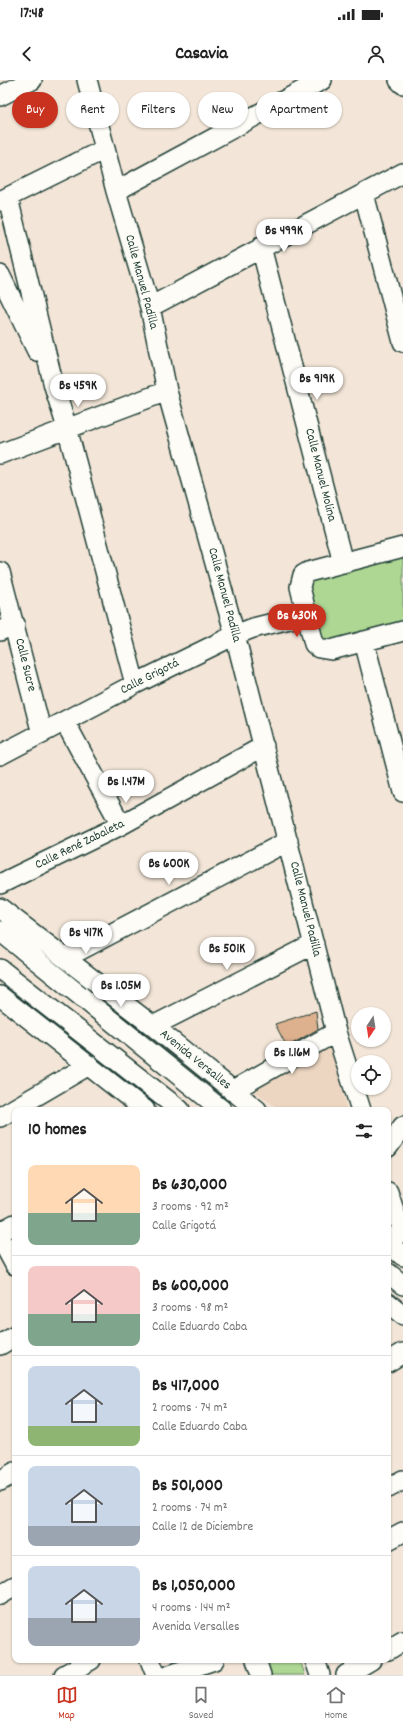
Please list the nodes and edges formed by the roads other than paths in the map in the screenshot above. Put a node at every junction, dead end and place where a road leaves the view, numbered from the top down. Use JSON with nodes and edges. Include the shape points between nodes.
{"nodes":[{"id":1,"x":32,"y":80,"type":"edge"},
{"id":2,"x":87,"y":80,"type":"edge"},
{"id":3,"x":322,"y":80,"type":"edge"},
{"id":4,"x":399,"y":80,"type":"edge"},
{"id":5,"x":403,"y":84,"type":"edge"},
{"id":6,"x":0,"y":96,"type":"edge"},
{"id":7,"x":105,"y":148,"type":"junction"},
{"id":8,"x":403,"y":173,"type":"edge"},
{"id":9,"x":116,"y":191,"type":"junction"},
{"id":10,"x":364,"y":194,"type":"junction"},
{"id":11,"x":4,"y":200,"type":"edge"},
{"id":12,"x":262,"y":247,"type":"junction"},
{"id":13,"x":0,"y":275,"type":"edge"},
{"id":14,"x":150,"y":307,"type":"junction"},
{"id":15,"x":403,"y":342,"type":"edge"},
{"id":16,"x":54,"y":386,"type":"junction"},
{"id":17,"x":167,"y":391,"type":"junction"},
{"id":18,"x":67,"y":428,"type":"junction"},
{"id":19,"x":0,"y":454,"type":"edge"},
{"id":20,"x":403,"y":547,"type":"edge"},
{"id":21,"x":343,"y":563,"type":"junction"},
{"id":22,"x":0,"y":572,"type":"edge"},
{"id":23,"x":306,"y":615,"type":"junction"},
{"id":24,"x":7,"y":628,"type":"edge"},
{"id":25,"x":403,"y":631,"type":"edge"},
{"id":26,"x":235,"y":635,"type":"junction"},
{"id":27,"x":364,"y":642,"type":"junction"},
{"id":28,"x":136,"y":684,"type":"junction"},
{"id":29,"x":65,"y":722,"type":"junction"},
{"id":30,"x":42,"y":734,"type":"junction"},
{"id":31,"x":264,"y":746,"type":"junction"},
{"id":32,"x":0,"y":755,"type":"edge"},
{"id":33,"x":403,"y":792,"type":"edge"},
{"id":34,"x":121,"y":825,"type":"junction"},
{"id":35,"x":288,"y":841,"type":"junction"},
{"id":36,"x":0,"y":884,"type":"edge"},
{"id":37,"x":0,"y":908,"type":"edge"},
{"id":38,"x":0,"y":931,"type":"edge"},
{"id":39,"x":314,"y":944,"type":"junction"},
{"id":40,"x":65,"y":958,"type":"junction"},
{"id":41,"x":0,"y":969,"type":"edge"},
{"id":42,"x":0,"y":996,"type":"edge"},
{"id":43,"x":153,"y":1026,"type":"junction"},
{"id":44,"x":336,"y":1032,"type":"junction"},
{"id":45,"x":89,"y":1065,"type":"junction"},
{"id":46,"x":232,"y":1091,"type":"junction"},
{"id":47,"x":17,"y":1107,"type":"edge"},
{"id":48,"x":141,"y":1107,"type":"edge"},
{"id":49,"x":176,"y":1107,"type":"edge"},
{"id":50,"x":218,"y":1107,"type":"edge"},
{"id":51,"x":253,"y":1107,"type":"edge"},
{"id":52,"x":360,"y":1107,"type":"edge"},
{"id":53,"x":12,"y":1110,"type":"edge"},
{"id":54,"x":0,"y":1117,"type":"edge"},
{"id":55,"x":403,"y":1126,"type":"edge"},
{"id":56,"x":391,"y":1143,"type":"edge"},
{"id":57,"x":391,"y":1201,"type":"edge"},
{"id":58,"x":398,"y":1221,"type":"edge"},
{"id":59,"x":12,"y":1226,"type":"edge"},
{"id":60,"x":0,"y":1232,"type":"edge"},
{"id":61,"x":391,"y":1236,"type":"edge"},
{"id":62,"x":0,"y":1237,"type":"edge"},
{"id":63,"x":391,"y":1246,"type":"edge"},
{"id":64,"x":403,"y":1256,"type":"edge"},
{"id":65,"x":12,"y":1259,"type":"edge"},
{"id":66,"x":391,"y":1275,"type":"edge"},
{"id":67,"x":403,"y":1285,"type":"edge"},
{"id":68,"x":391,"y":1305,"type":"edge"},
{"id":69,"x":403,"y":1315,"type":"edge"},
{"id":70,"x":12,"y":1338,"type":"edge"},
{"id":71,"x":0,"y":1345,"type":"edge"},
{"id":72,"x":403,"y":1353,"type":"edge"},
{"id":73,"x":391,"y":1360,"type":"edge"},
{"id":74,"x":12,"y":1474,"type":"edge"},
{"id":75,"x":403,"y":1480,"type":"edge"},
{"id":76,"x":0,"y":1481,"type":"edge"},
{"id":77,"x":391,"y":1486,"type":"edge"},
{"id":78,"x":403,"y":1532,"type":"edge"},
{"id":79,"x":391,"y":1538,"type":"edge"},
{"id":80,"x":12,"y":1588,"type":"edge"},
{"id":81,"x":0,"y":1595,"type":"edge"},
{"id":82,"x":403,"y":1641,"type":"edge"},
{"id":83,"x":391,"y":1648,"type":"edge"},
{"id":84,"x":86,"y":1663,"type":"edge"},
{"id":85,"x":151,"y":1663,"type":"edge"},
{"id":86,"x":205,"y":1663,"type":"edge"},
{"id":87,"x":257,"y":1663,"type":"edge"},
{"id":88,"x":315,"y":1663,"type":"edge"},
{"id":89,"x":366,"y":1663,"type":"edge"},
{"id":90,"x":64,"y":1675,"type":"edge"},
{"id":91,"x":156,"y":1675,"type":"edge"},
{"id":92,"x":170,"y":1675,"type":"edge"},
{"id":93,"x":261,"y":1675,"type":"edge"},
{"id":94,"x":320,"y":1675,"type":"edge"},
{"id":95,"x":346,"y":1675,"type":"edge"}],
"edges":[{"from":1,"to":6,"type":"street"},
{"from":2,"to":7,"type":"street","name":"Calle Manuel Padilla"},
{"from":3,"to":9,"type":"street"},
{"from":4,"to":5,"type":"street"},
{"from":7,"to":9,"type":"street","name":"Calle Manuel Padilla"},
{"from":7,"to":11,"type":"street"},
{"from":8,"to":10,"type":"street"},
{"from":9,"to":14,"type":"street","name":"Calle Manuel Padilla"},
{"from":10,"to":12,"type":"street"},
{"from":10,"to":15,"type":"street"},
{"from":11,"to":16,"type":"street"},
{"from":12,"to":14,"type":"street"},
{"from":12,"to":21,"type":"street","name":"Calle Manuel Molina"},
{"from":13,"to":16,"type":"street"},
{"from":14,"to":17,"type":"street","name":"Calle Manuel Padilla"},
{"from":16,"to":18,"type":"street"},
{"from":17,"to":18,"type":"street"},
{"from":17,"to":26,"type":"street","name":"Calle Manuel Padilla"},
{"from":18,"to":19,"type":"street"},
{"from":18,"to":28,"type":"street"},
{"from":20,"to":21,"type":"street"},
{"from":21,"to":23,"type":"street","via":[[303,575],[300,587]]},
{"from":22,"to":24,"type":"street","name":"Calle Sucre"},
{"from":23,"to":26,"type":"street","name":"Calle Grigotá"},
{"from":23,"to":27,"type":"street","via":[[314,644],[319,648],[331,650]]},
{"from":24,"to":30,"type":"street","name":"Calle Sucre"},
{"from":25,"to":27,"type":"street"},
{"from":26,"to":28,"type":"street","name":"Calle Grigotá"},
{"from":26,"to":31,"type":"street","name":"Calle Manuel Padilla"},
{"from":27,"to":33,"type":"street"},
{"from":28,"to":29,"type":"street","name":"Calle Grigotá"},
{"from":29,"to":30,"type":"street","name":"Calle Grigotá"},
{"from":29,"to":34,"type":"street"},
{"from":30,"to":32,"type":"street","name":"Calle Grigotá"},
{"from":31,"to":34,"type":"street","name":"Calle René Zabaleta"},
{"from":31,"to":35,"type":"street","name":"Calle Manuel Padilla"},
{"from":34,"to":36,"type":"street","name":"Calle René Zabaleta"},
{"from":35,"to":39,"type":"street","name":"Calle Manuel Padilla"},
{"from":35,"to":40,"type":"street"},
{"from":37,"to":40,"type":"street","name":"Avenida Versalles"},
{"from":38,"to":50,"type":"street","name":"Avenida Versalles"},
{"from":39,"to":43,"type":"street"},
{"from":39,"to":44,"type":"street","name":"Calle Manuel Padilla"},
{"from":40,"to":43,"type":"street","name":"Avenida Versalles"},
{"from":41,"to":49,"type":"street"},
{"from":42,"to":45,"type":"street"},
{"from":43,"to":46,"type":"street","name":"Avenida Versalles"},
{"from":44,"to":46,"type":"street"},
{"from":44,"to":52,"type":"street","name":"Calle Manuel Padilla"},
{"from":45,"to":47,"type":"street"},
{"from":45,"to":48,"type":"street"},
{"from":46,"to":51,"type":"street","name":"Avenida Versalles"},
{"from":53,"to":54,"type":"street"},
{"from":55,"to":56,"type":"street"},
{"from":57,"to":58,"type":"street"},
{"from":58,"to":61,"type":"street"},
{"from":59,"to":60,"type":"street"},
{"from":62,"to":65,"type":"street"},
{"from":63,"to":64,"type":"street"},
{"from":66,"to":67,"type":"street"},
{"from":68,"to":69,"type":"street"},
{"from":70,"to":71,"type":"street"},
{"from":72,"to":73,"type":"street"},
{"from":74,"to":76,"type":"street"},
{"from":75,"to":77,"type":"street"},
{"from":78,"to":79,"type":"street"},
{"from":80,"to":81,"type":"street"},
{"from":82,"to":83,"type":"street"},
{"from":84,"to":90,"type":"street"},
{"from":85,"to":91,"type":"street"},
{"from":86,"to":92,"type":"street"},
{"from":87,"to":93,"type":"street"},
{"from":88,"to":94,"type":"street"},
{"from":89,"to":95,"type":"street"}]}
